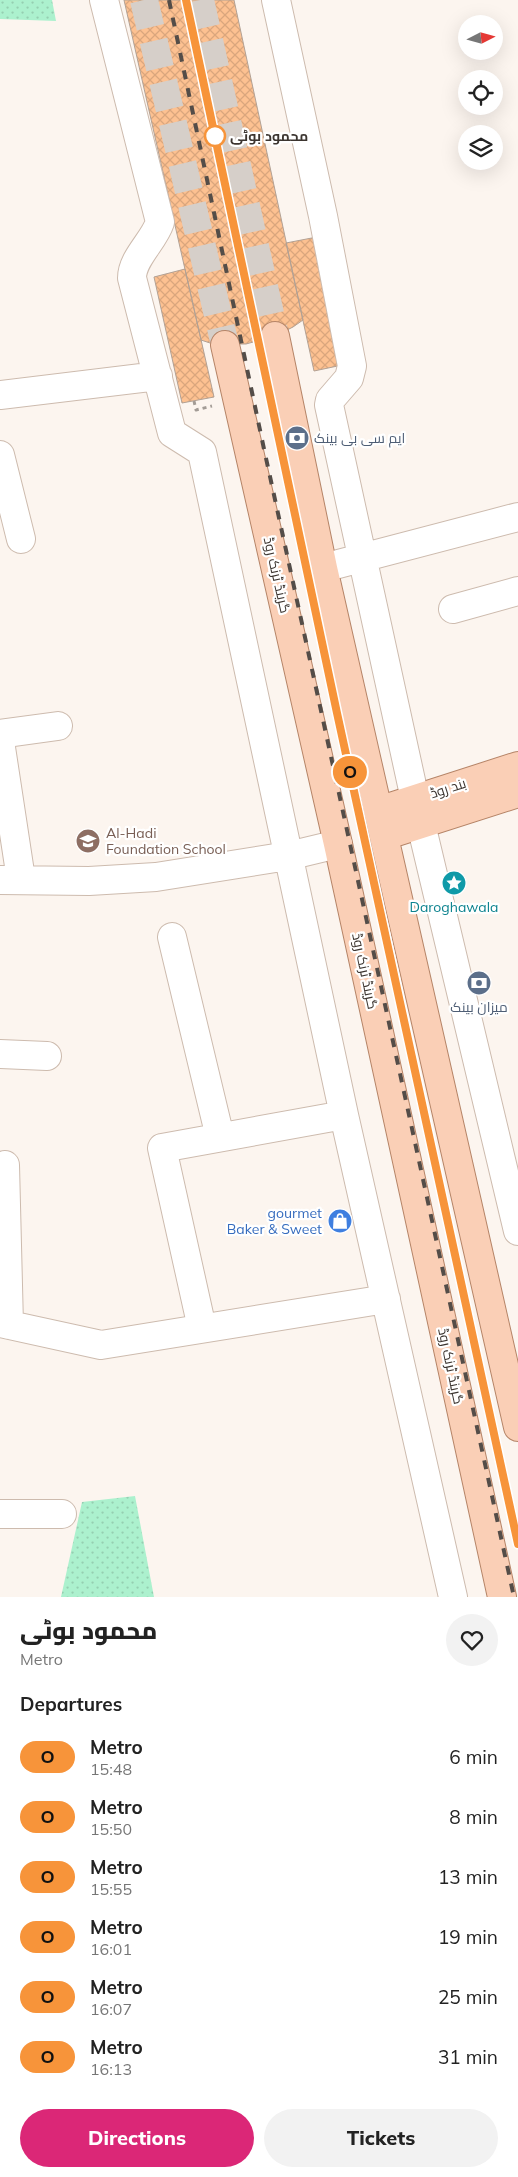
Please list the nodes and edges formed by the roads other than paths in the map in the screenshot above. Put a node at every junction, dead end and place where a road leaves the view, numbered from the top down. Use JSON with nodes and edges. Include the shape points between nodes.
{"nodes":[{"id":1,"x":104,"y":0,"type":"edge"},
{"id":2,"x":276,"y":0,"type":"edge"},
{"id":3,"x":275,"y":336,"type":"tunnel mouth"},
{"id":4,"x":225,"y":345,"type":"tunnel mouth"},
{"id":5,"x":158,"y":376,"type":"junction"},
{"id":6,"x":0,"y":395,"type":"edge"},
{"id":7,"x":0,"y":455,"type":"edge"},
{"id":8,"x":518,"y":517,"type":"edge"},
{"id":9,"x":21,"y":539,"type":"dead end"},
{"id":10,"x":361,"y":557,"type":"junction"},
{"id":11,"x":323,"y":568,"type":"junction"},
{"id":12,"x":518,"y":592,"type":"edge"},
{"id":13,"x":453,"y":608,"type":"dead end"},
{"id":14,"x":58,"y":726,"type":"dead end"},
{"id":15,"x":0,"y":734,"type":"edge"},
{"id":16,"x":0,"y":740,"type":"edge"},
{"id":17,"x":518,"y":766,"type":"edge"},
{"id":18,"x":518,"y":793,"type":"edge"},
{"id":19,"x":418,"y":812,"type":"junction"},
{"id":20,"x":381,"y":823,"type":"junction"},
{"id":21,"x":338,"y":844,"type":"junction"},
{"id":22,"x":288,"y":856,"type":"junction"},
{"id":23,"x":11,"y":880,"type":"edge"},
{"id":24,"x":172,"y":937,"type":"dead end"},
{"id":25,"x":0,"y":1054,"type":"edge"},
{"id":26,"x":47,"y":1056,"type":"dead end"},
{"id":27,"x":344,"y":1115,"type":"junction"},
{"id":28,"x":220,"y":1137,"type":"junction"},
{"id":29,"x":5,"y":1166,"type":"dead end"},
{"id":30,"x":518,"y":1231,"type":"edge"},
{"id":31,"x":386,"y":1299,"type":"junction"},
{"id":32,"x":4,"y":1324,"type":"edge"},
{"id":33,"x":202,"y":1328,"type":"junction"},
{"id":34,"x":518,"y":1427,"type":"edge"},
{"id":35,"x":0,"y":1514,"type":"edge"},
{"id":36,"x":62,"y":1514,"type":"dead end"},
{"id":37,"x":453,"y":1597,"type":"edge"},
{"id":38,"x":502,"y":1597,"type":"edge"}],
"edges":[{"from":1,"to":5,"type":"street","via":[[160,222],[132,273]]},
{"from":2,"to":10,"type":"street","via":[[352,366],[349,378],[329,404]]},
{"from":3,"to":11,"type":"main road"},
{"from":4,"to":21,"type":"main road","name":"گرینڈ ٹرنک روڈ"},
{"from":5,"to":6,"type":"street"},
{"from":5,"to":22,"type":"street","via":[[172,433],[202,452]]},
{"from":7,"to":9,"type":"street"},
{"from":8,"to":10,"type":"street"},
{"from":10,"to":11,"type":"street"},
{"from":10,"to":19,"type":"street"},
{"from":11,"to":20,"type":"main road"},
{"from":12,"to":13,"type":"street"},
{"from":14,"to":15,"type":"street"},
{"from":16,"to":23,"type":"street"},
{"from":17,"to":19,"type":"main road","name":"بند روڈ"},
{"from":18,"to":19,"type":"main road","name":"بند روڈ"},
{"from":19,"to":20,"type":"main road","name":"بند روڈ"},
{"from":19,"to":30,"type":"street"},
{"from":20,"to":34,"type":"main road"},
{"from":21,"to":22,"type":"street"},
{"from":21,"to":38,"type":"main road","name":"گرینڈ ٹرنک روڈ"},
{"from":22,"to":23,"type":"street","via":[[156,877],[89,881]]},
{"from":22,"to":27,"type":"street"},
{"from":24,"to":28,"type":"street"},
{"from":25,"to":26,"type":"street"},
{"from":27,"to":28,"type":"street"},
{"from":27,"to":31,"type":"street"},
{"from":28,"to":33,"type":"street","via":[[162,1148]]},
{"from":29,"to":32,"type":"street"},
{"from":31,"to":33,"type":"street"},
{"from":31,"to":37,"type":"street"},
{"from":32,"to":33,"type":"street","via":[[101,1345]]},
{"from":35,"to":36,"type":"street"}]}
